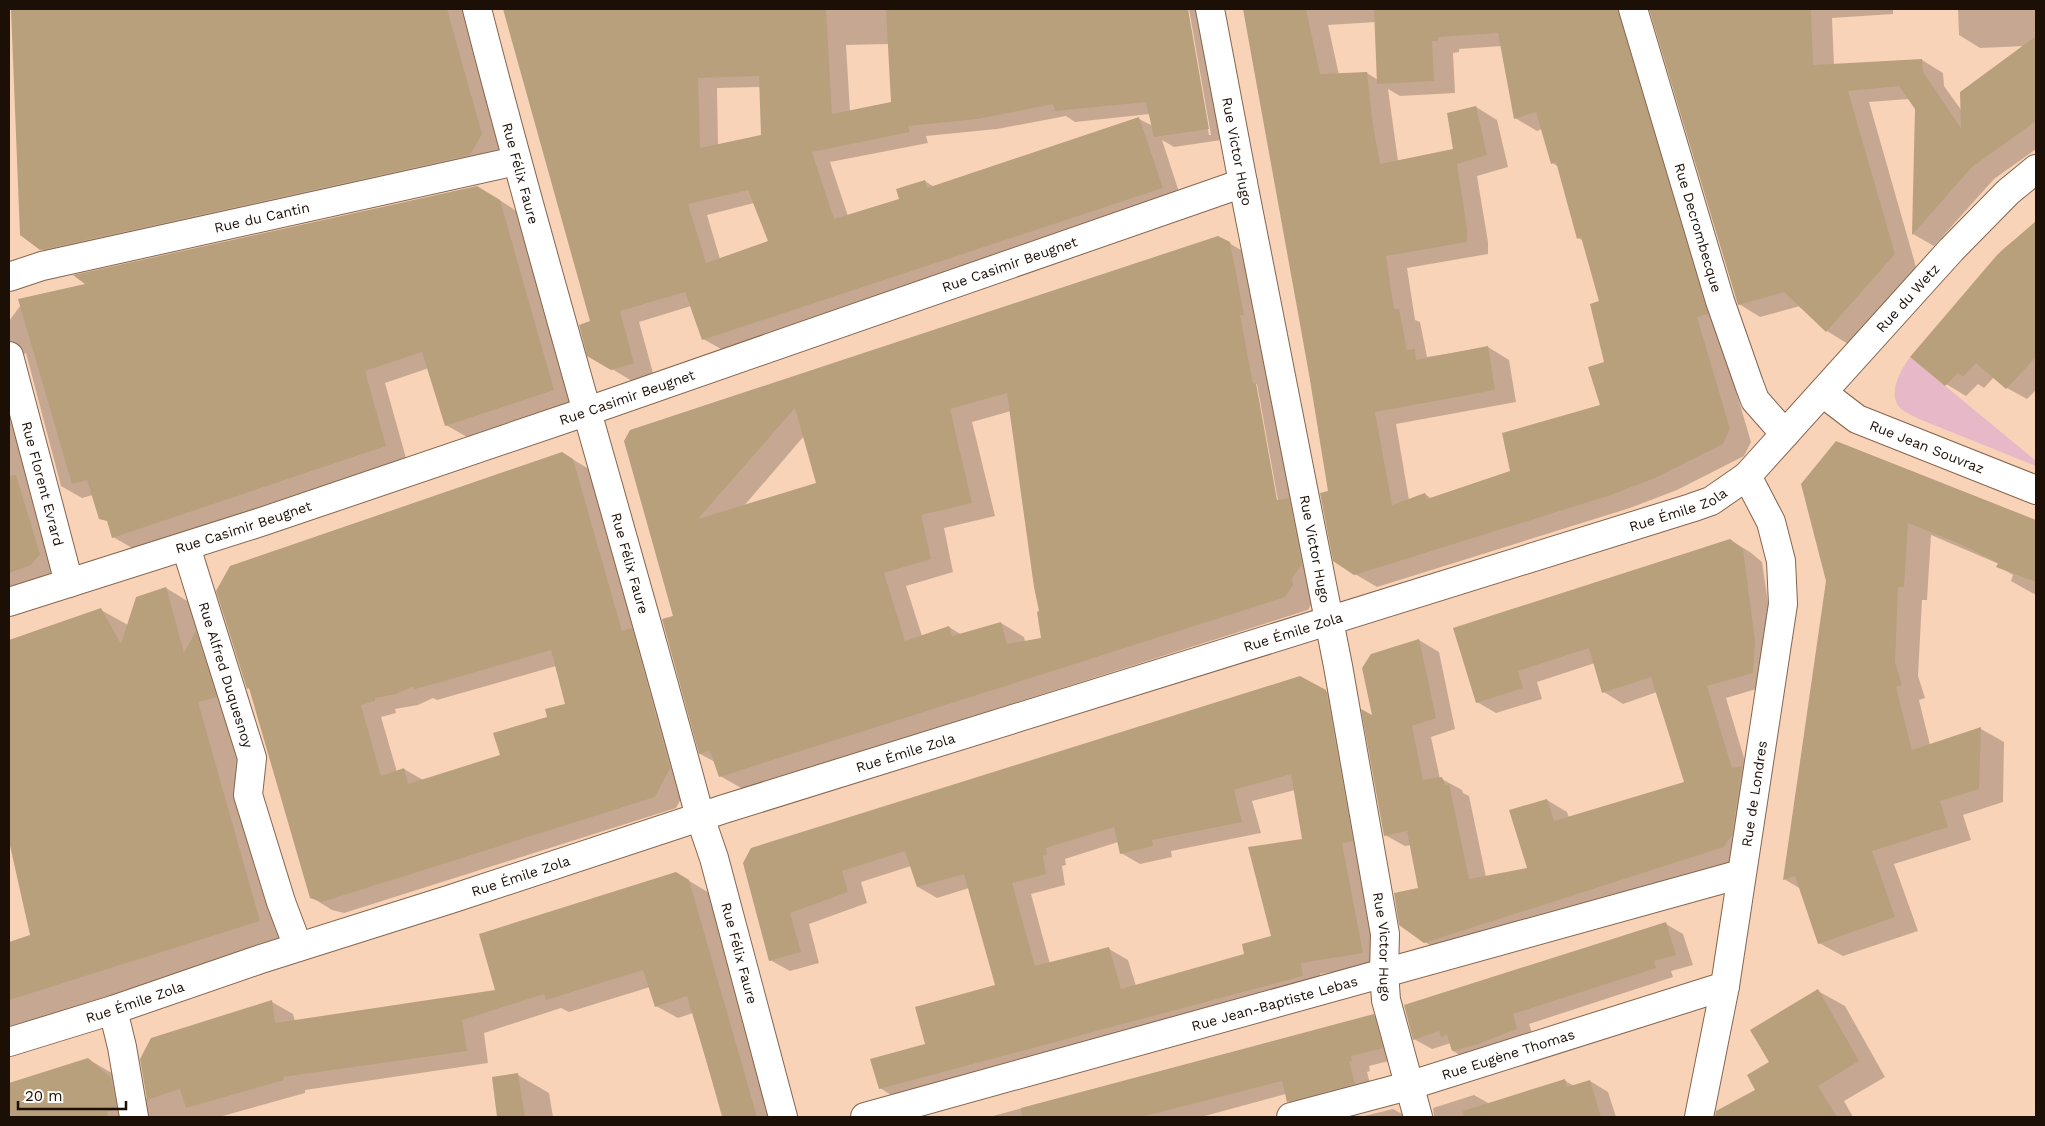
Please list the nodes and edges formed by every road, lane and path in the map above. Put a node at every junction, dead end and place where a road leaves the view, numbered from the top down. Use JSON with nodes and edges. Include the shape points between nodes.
{"nodes":[{"id":1,"x":476,"y":9,"type":"edge"},
{"id":2,"x":1210,"y":9,"type":"edge"},
{"id":3,"x":1633,"y":9,"type":"edge"},
{"id":4,"x":516,"y":162,"type":"junction"},
{"id":5,"x":2036,"y":169,"type":"edge"},
{"id":6,"x":1243,"y":183,"type":"junction"},
{"id":7,"x":9,"y":277,"type":"edge"},
{"id":8,"x":9,"y":356,"type":"edge"},
{"id":9,"x":1823,"y":393,"type":"junction"},
{"id":10,"x":588,"y":411,"type":"junction"},
{"id":11,"x":1785,"y":434,"type":"junction"},
{"id":12,"x":1747,"y":476,"type":"junction"},
{"id":13,"x":2036,"y":490,"type":"edge"},
{"id":14,"x":186,"y":547,"type":"junction"},
{"id":15,"x":69,"y":582,"type":"junction"},
{"id":16,"x":9,"y":602,"type":"edge"},
{"id":17,"x":1328,"y":621,"type":"junction"},
{"id":18,"x":700,"y":816,"type":"junction"},
{"id":19,"x":1741,"y":874,"type":"junction"},
{"id":20,"x":298,"y":947,"type":"junction"},
{"id":21,"x":1384,"y":972,"type":"junction"},
{"id":22,"x":1725,"y":986,"type":"junction"},
{"id":23,"x":113,"y":1010,"type":"junction"},
{"id":24,"x":9,"y":1042,"type":"edge"},
{"id":25,"x":1408,"y":1086,"type":"junction"},
{"id":26,"x":134,"y":1117,"type":"edge"},
{"id":27,"x":783,"y":1117,"type":"edge"},
{"id":28,"x":864,"y":1117,"type":"edge"},
{"id":29,"x":1291,"y":1117,"type":"edge"},
{"id":30,"x":1418,"y":1117,"type":"edge"},
{"id":31,"x":1699,"y":1117,"type":"edge"}],
"edges":[{"from":1,"to":4,"type":"street","name":"Rue Félix Faure"},
{"from":2,"to":6,"type":"street","name":"Rue Victor Hugo"},
{"from":3,"to":11,"type":"street","name":"Rue Decrombecque","via":[[1720,301],[1755,400]]},
{"from":4,"to":7,"type":"street","name":"Rue du Cantin","via":[[52,264]]},
{"from":4,"to":10,"type":"street","name":"Rue Félix Faure"},
{"from":5,"to":9,"type":"street","name":"Rue du Wetz","via":[[2008,192],[1951,250]]},
{"from":6,"to":10,"type":"street","name":"Rue Casimir Beugnet"},
{"from":6,"to":17,"type":"street","name":"Rue Victor Hugo"},
{"from":8,"to":15,"type":"street","name":"Rue Florent Evrard"},
{"from":9,"to":11,"type":"street","name":"Rue du Wetz"},
{"from":9,"to":13,"type":"street","name":"Rue Jean Souvraz","via":[[1857,419]]},
{"from":10,"to":14,"type":"street","name":"Rue Casimir Beugnet"},
{"from":10,"to":18,"type":"street","name":"Rue Félix Faure"},
{"from":11,"to":12,"type":"street","name":"Rue Émile Zola"},
{"from":12,"to":17,"type":"street","name":"Rue Émile Zola","via":[[1711,501]]},
{"from":12,"to":19,"type":"street","name":"Rue de Londres","via":[[1771,522],[1781,561],[1783,604]]},
{"from":14,"to":15,"type":"street","name":"Rue Casimir Beugnet"},
{"from":14,"to":20,"type":"street","name":"Rue Alfred Duquesnoy","via":[[252,758],[248,795]]},
{"from":15,"to":16,"type":"street","name":"Rue Casimir Beugnet"},
{"from":17,"to":18,"type":"street","name":"Rue Émile Zola"},
{"from":17,"to":21,"type":"street","name":"Rue Victor Hugo","via":[[1386,934]]},
{"from":18,"to":20,"type":"street","name":"Rue Émile Zola"},
{"from":18,"to":27,"type":"street","name":"Rue Félix Faure"},
{"from":19,"to":21,"type":"street","name":"Rue Jean-Baptiste Lebas"},
{"from":19,"to":22,"type":"street","name":"Rue de Londres"},
{"from":20,"to":23,"type":"street","name":"Rue Émile Zola"},
{"from":21,"to":25,"type":"street","name":"Rue Victor Hugo","via":[[1386,1000]]},
{"from":21,"to":28,"type":"street","name":"Rue Jean-Baptiste Lebas"},
{"from":22,"to":25,"type":"street","name":"Rue Eugène Thomas"},
{"from":22,"to":31,"type":"street","name":"Rue de Londres"},
{"from":23,"to":24,"type":"street","name":"Rue Émile Zola"},
{"from":23,"to":26,"type":"street"},
{"from":25,"to":29,"type":"street","name":"Rue Eugène Thomas"},
{"from":25,"to":30,"type":"street","name":"Rue Victor Hugo"}]}
